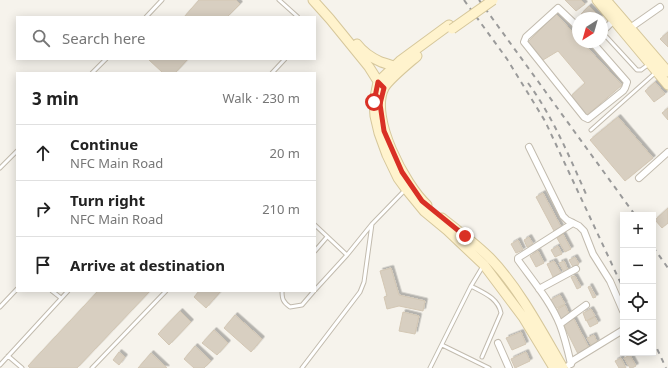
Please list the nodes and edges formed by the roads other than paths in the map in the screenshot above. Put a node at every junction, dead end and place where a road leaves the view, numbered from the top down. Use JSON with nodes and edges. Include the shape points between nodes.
{"nodes":[{"id":1,"x":162,"y":0,"type":"edge"},
{"id":2,"x":279,"y":0,"type":"edge"},
{"id":3,"x":313,"y":0,"type":"edge"},
{"id":4,"x":321,"y":0,"type":"edge"},
{"id":5,"x":484,"y":0,"type":"edge"},
{"id":6,"x":493,"y":0,"type":"edge"},
{"id":7,"x":597,"y":0,"type":"edge"},
{"id":8,"x":606,"y":0,"type":"edge"},
{"id":9,"x":660,"y":7,"type":"dead end"},
{"id":10,"x":147,"y":16,"type":"edge"},
{"id":11,"x":297,"y":16,"type":"edge"},
{"id":12,"x":615,"y":18,"type":"junction"},
{"id":13,"x":572,"y":21,"type":"edge"},
{"id":14,"x":608,"y":26,"type":"edge"},
{"id":15,"x":450,"y":27,"type":"junction"},
{"id":16,"x":630,"y":28,"type":"junction"},
{"id":17,"x":608,"y":39,"type":"edge"},
{"id":18,"x":597,"y":48,"type":"edge"},
{"id":19,"x":105,"y":60,"type":"edge"},
{"id":20,"x":284,"y":60,"type":"edge"},
{"id":21,"x":650,"y":63,"type":"junction"},
{"id":22,"x":398,"y":68,"type":"junction"},
{"id":23,"x":664,"y":68,"type":"edge"},
{"id":24,"x":93,"y":72,"type":"edge"},
{"id":25,"x":273,"y":72,"type":"edge"},
{"id":26,"x":381,"y":85,"type":"junction"},
{"id":27,"x":668,"y":85,"type":"edge"},
{"id":28,"x":591,"y":130,"type":"dead end"},
{"id":29,"x":529,"y":147,"type":"dead end"},
{"id":30,"x":16,"y":152,"type":"edge"},
{"id":31,"x":668,"y":152,"type":"edge"},
{"id":32,"x":0,"y":168,"type":"edge"},
{"id":33,"x":639,"y":178,"type":"dead end"},
{"id":34,"x":406,"y":189,"type":"junction"},
{"id":35,"x":573,"y":223,"type":"junction"},
{"id":36,"x":372,"y":224,"type":"junction"},
{"id":37,"x":316,"y":226,"type":"edge"},
{"id":38,"x":327,"y":236,"type":"junction"},
{"id":39,"x":316,"y":250,"type":"edge"},
{"id":40,"x":346,"y":255,"type":"junction"},
{"id":41,"x":484,"y":265,"type":"junction"},
{"id":42,"x":576,"y":269,"type":"dead end"},
{"id":43,"x":471,"y":286,"type":"junction"},
{"id":44,"x":539,"y":289,"type":"junction"},
{"id":45,"x":16,"y":290,"type":"edge"},
{"id":46,"x":316,"y":290,"type":"edge"},
{"id":47,"x":53,"y":292,"type":"edge"},
{"id":48,"x":67,"y":292,"type":"edge"},
{"id":49,"x":165,"y":292,"type":"edge"},
{"id":50,"x":282,"y":292,"type":"edge"},
{"id":51,"x":314,"y":292,"type":"edge"},
{"id":52,"x":61,"y":298,"type":"junction"},
{"id":53,"x":620,"y":304,"type":"edge"},
{"id":54,"x":586,"y":306,"type":"dead end"},
{"id":55,"x":0,"y":307,"type":"edge"},
{"id":56,"x":560,"y":324,"type":"junction"},
{"id":57,"x":620,"y":332,"type":"edge"},
{"id":58,"x":498,"y":343,"type":"dead end"},
{"id":59,"x":442,"y":345,"type":"junction"},
{"id":60,"x":8,"y":356,"type":"junction"},
{"id":61,"x":482,"y":357,"type":"dead end"},
{"id":62,"x":0,"y":364,"type":"edge"},
{"id":63,"x":567,"y":367,"type":"edge"},
{"id":64,"x":22,"y":368,"type":"edge"},
{"id":65,"x":92,"y":368,"type":"edge"},
{"id":66,"x":302,"y":368,"type":"edge"},
{"id":67,"x":430,"y":368,"type":"edge"},
{"id":68,"x":489,"y":368,"type":"edge"},
{"id":69,"x":509,"y":368,"type":"edge"},
{"id":70,"x":554,"y":368,"type":"edge"}],
"edges":[{"from":1,"to":10,"type":"lane"},
{"from":2,"to":11,"type":"lane"},
{"from":3,"to":26,"type":"main road"},
{"from":4,"to":22,"type":"main road","via":[[369,56]]},
{"from":5,"to":15,"type":"main road"},
{"from":6,"to":15,"type":"main road","bridge":true},
{"from":7,"to":12,"type":"main road"},
{"from":8,"to":12,"type":"main road"},
{"from":9,"to":16,"type":"street"},
{"from":12,"to":14,"type":"street"},
{"from":12,"to":16,"type":"main road"},
{"from":12,"to":21,"type":"main road"},
{"from":13,"to":18,"type":"street","via":[[558,8],[526,37],[524,42],[588,119],[623,91],[627,82]]},
{"from":15,"to":22,"type":"main road"},
{"from":16,"to":23,"type":"main road"},
{"from":17,"to":21,"type":"lane","via":[[637,70],[642,70]]},
{"from":19,"to":24,"type":"lane"},
{"from":20,"to":25,"type":"lane"},
{"from":21,"to":23,"type":"main road"},
{"from":22,"to":26,"type":"main road"},
{"from":23,"to":27,"type":"main road"},
{"from":23,"to":28,"type":"lane"},
{"from":26,"to":34,"type":"main road","via":[[374,102],[376,122],[387,155]]},
{"from":26,"to":63,"type":"main road","via":[[380,104],[384,131],[410,185],[422,201],[502,272]]},
{"from":29,"to":35,"type":"street","via":[[563,216]]},
{"from":30,"to":32,"type":"lane"},
{"from":31,"to":33,"type":"street"},
{"from":34,"to":36,"type":"lane"},
{"from":34,"to":41,"type":"main road","via":[[424,211]]},
{"from":35,"to":44,"type":"street","via":[[518,258]]},
{"from":35,"to":53,"type":"street","via":[[584,231],[593,254]]},
{"from":36,"to":40,"type":"lane"},
{"from":36,"to":66,"type":"lane","via":[[364,282],[360,292]]},
{"from":37,"to":38,"type":"lane"},
{"from":38,"to":39,"type":"lane"},
{"from":38,"to":40,"type":"lane"},
{"from":40,"to":46,"type":"lane"},
{"from":41,"to":43,"type":"lane"},
{"from":41,"to":70,"type":"main road","via":[[523,317]]},
{"from":42,"to":44,"type":"street"},
{"from":43,"to":59,"type":"lane"},
{"from":43,"to":61,"type":"lane","via":[[500,306],[501,313]]},
{"from":44,"to":56,"type":"street"},
{"from":45,"to":55,"type":"lane"},
{"from":47,"to":52,"type":"lane"},
{"from":48,"to":52,"type":"lane"},
{"from":49,"to":65,"type":"lane"},
{"from":50,"to":51,"type":"lane","via":[[285,304],[290,307],[302,305]]},
{"from":52,"to":60,"type":"lane"},
{"from":54,"to":56,"type":"street"},
{"from":56,"to":63,"type":"street"},
{"from":57,"to":63,"type":"street"},
{"from":58,"to":69,"type":"street"},
{"from":59,"to":67,"type":"lane"},
{"from":59,"to":68,"type":"lane"},
{"from":60,"to":62,"type":"lane"},
{"from":60,"to":64,"type":"lane"}]}
